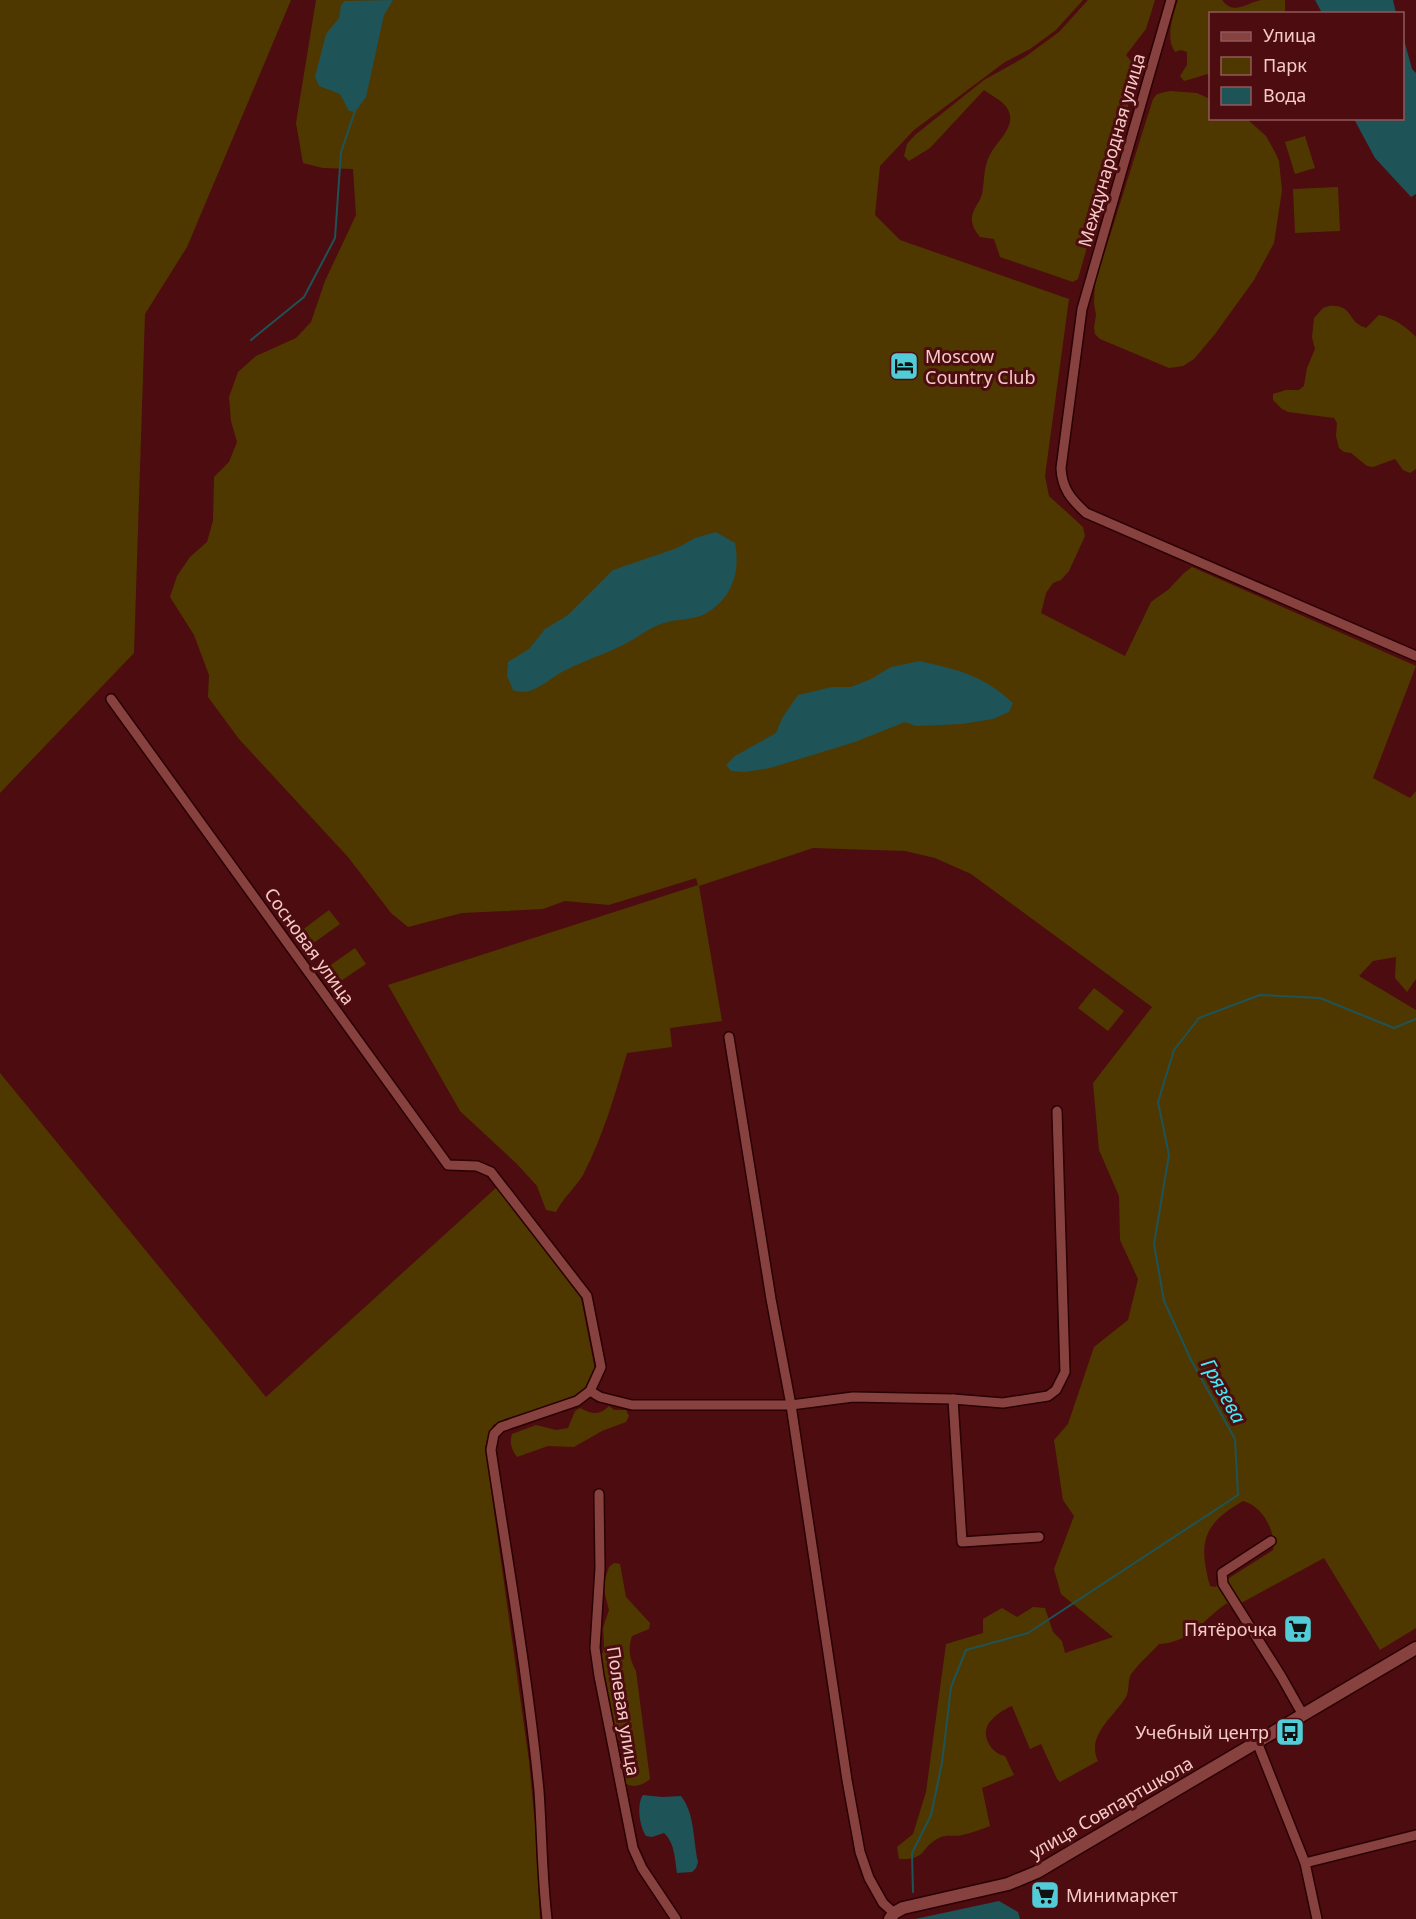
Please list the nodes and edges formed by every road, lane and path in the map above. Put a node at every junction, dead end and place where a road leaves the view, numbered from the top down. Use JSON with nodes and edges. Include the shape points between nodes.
{"nodes":[{"id":1,"x":1171,"y":0,"type":"edge"},
{"id":2,"x":1416,"y":656,"type":"edge"},
{"id":3,"x":111,"y":699,"type":"dead end"},
{"id":4,"x":729,"y":1037,"type":"dead end"},
{"id":5,"x":1057,"y":1111,"type":"dead end"},
{"id":6,"x":590,"y":1391,"type":"junction"},
{"id":7,"x":953,"y":1399,"type":"junction"},
{"id":8,"x":791,"y":1405,"type":"junction"},
{"id":9,"x":599,"y":1494,"type":"dead end"},
{"id":10,"x":1039,"y":1537,"type":"dead end"},
{"id":11,"x":1271,"y":1541,"type":"dead end"},
{"id":12,"x":1416,"y":1648,"type":"edge"},
{"id":13,"x":1303,"y":1715,"type":"junction"},
{"id":14,"x":1257,"y":1742,"type":"junction"},
{"id":15,"x":1416,"y":1835,"type":"edge"},
{"id":16,"x":1305,"y":1863,"type":"junction"},
{"id":17,"x":892,"y":1916,"type":"edge"},
{"id":18,"x":547,"y":1919,"type":"edge"},
{"id":19,"x":676,"y":1919,"type":"edge"},
{"id":20,"x":1317,"y":1919,"type":"edge"}],
"edges":[{"from":1,"to":2,"type":"street","name":"Международная улица","via":[[1082,309],[1062,480],[1068,496],[1086,513]]},
{"from":3,"to":6,"type":"street","name":"Сосновая улица","via":[[448,1165],[477,1166],[491,1172],[587,1296],[601,1367]]},
{"from":4,"to":8,"type":"street"},
{"from":5,"to":7,"type":"street","via":[[1065,1372],[1056,1390],[1048,1396],[1003,1403]]},
{"from":6,"to":8,"type":"street","via":[[632,1405]]},
{"from":6,"to":18,"type":"street","via":[[577,1401],[501,1427],[494,1434],[491,1450],[539,1792]]},
{"from":7,"to":8,"type":"street","via":[[852,1397]]},
{"from":7,"to":10,"type":"street","via":[[962,1542]]},
{"from":8,"to":17,"type":"street","via":[[860,1852],[869,1878]]},
{"from":9,"to":19,"type":"street","name":"Полевая улица","via":[[595,1648],[599,1676],[633,1848]]},
{"from":11,"to":13,"type":"street","via":[[1222,1573],[1223,1584]]},
{"from":12,"to":13,"type":"street","name":"улица Совпартшкола"},
{"from":13,"to":14,"type":"street","name":"улица Совпартшкола"},
{"from":14,"to":16,"type":"street"},
{"from":14,"to":17,"type":"street","name":"улица Совпартшкола","via":[[1053,1863],[1008,1884],[903,1908]]},
{"from":15,"to":16,"type":"street"},
{"from":16,"to":20,"type":"street"}]}
